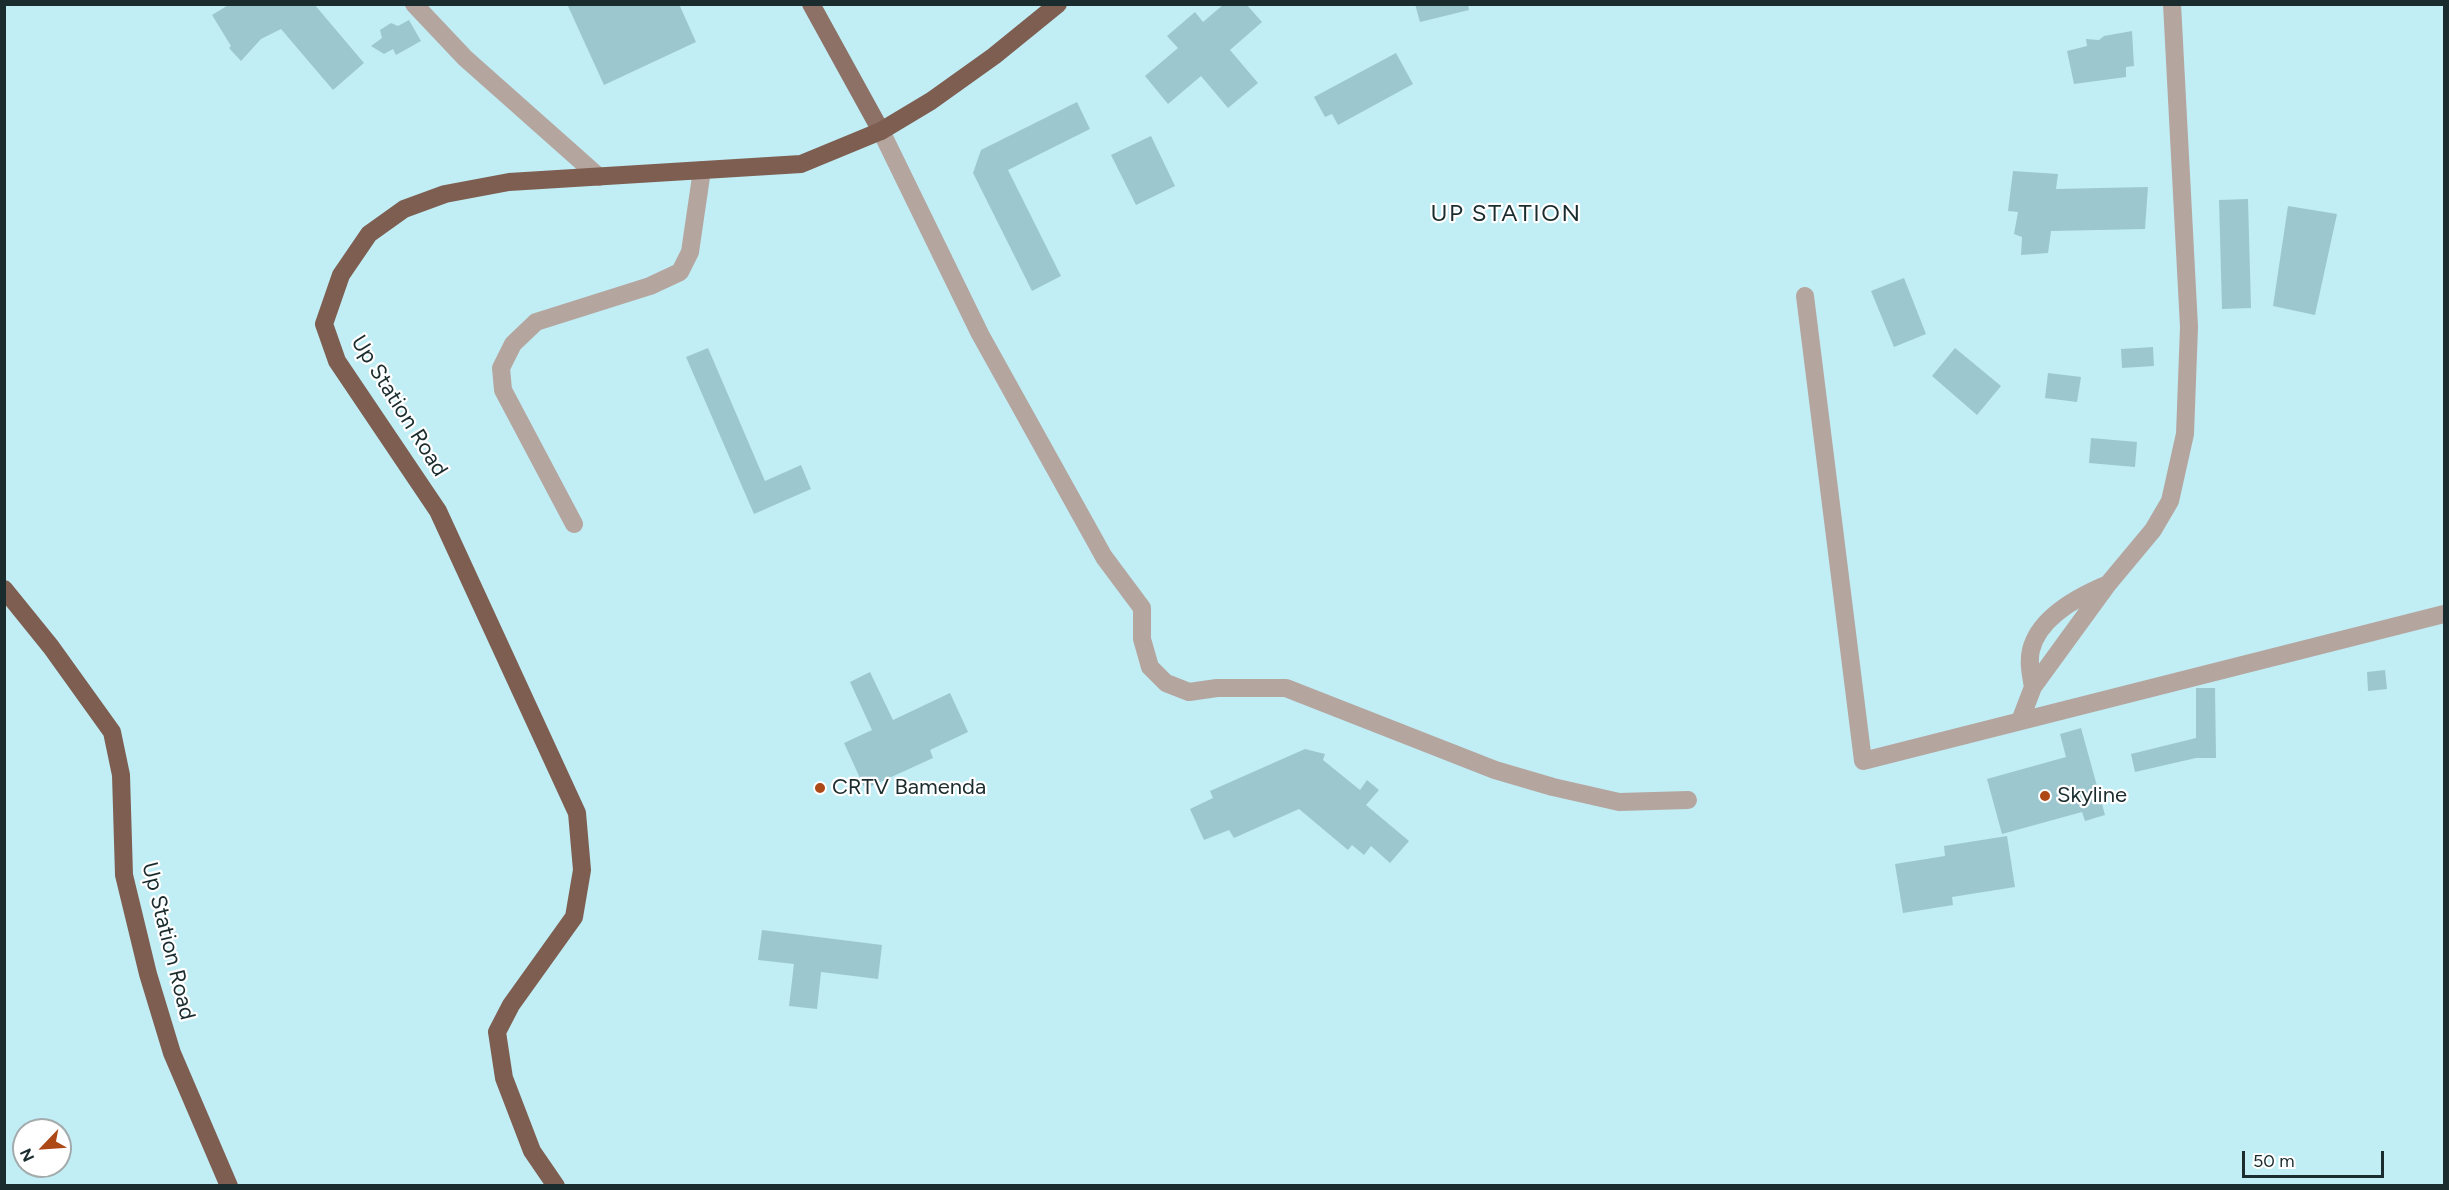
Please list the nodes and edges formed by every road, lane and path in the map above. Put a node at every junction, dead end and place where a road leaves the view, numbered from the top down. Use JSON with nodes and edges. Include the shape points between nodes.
{"nodes":[{"id":1,"x":414,"y":4,"type":"edge"},
{"id":2,"x":811,"y":4,"type":"edge"},
{"id":3,"x":1058,"y":4,"type":"edge"},
{"id":4,"x":2172,"y":4,"type":"edge"},
{"id":5,"x":881,"y":131,"type":"junction"},
{"id":6,"x":702,"y":170,"type":"junction"},
{"id":7,"x":599,"y":177,"type":"junction"},
{"id":8,"x":1805,"y":296,"type":"dead end"},
{"id":9,"x":574,"y":524,"type":"dead end"},
{"id":10,"x":2108,"y":584,"type":"junction"},
{"id":11,"x":4,"y":589,"type":"edge"},
{"id":12,"x":2445,"y":614,"type":"edge"},
{"id":13,"x":2033,"y":687,"type":"junction"},
{"id":14,"x":2020,"y":721,"type":"junction"},
{"id":15,"x":1688,"y":800,"type":"dead end"},
{"id":16,"x":229,"y":1185,"type":"edge"},
{"id":17,"x":556,"y":1185,"type":"edge"}],
"edges":[{"from":1,"to":7,"type":"street","via":[[465,58]]},
{"from":2,"to":5,"type":"main road"},
{"from":3,"to":5,"type":"highway","name":"Up Station Road","via":[[994,56]]},
{"from":4,"to":10,"type":"street","via":[[2189,327],[2185,434],[2170,501],[2153,530]]},
{"from":5,"to":6,"type":"highway","name":"Up Station Road","via":[[801,164]]},
{"from":5,"to":15,"type":"street","via":[[980,334],[1104,557],[1142,608],[1142,639],[1150,667],[1166,683],[1189,692],[1286,688],[1495,770],[1553,787],[1619,802]]},
{"from":6,"to":7,"type":"highway","name":"Up Station Road"},
{"from":6,"to":9,"type":"street","via":[[690,252],[680,272],[650,286],[536,322],[513,344],[501,368],[503,390]]},
{"from":7,"to":17,"type":"highway","name":"Up Station Road","via":[[509,182],[445,194],[404,209],[369,234],[341,275],[324,324],[337,361],[438,511],[577,813],[582,870],[574,917],[511,1005],[497,1032],[504,1078],[532,1151]]},
{"from":8,"to":14,"type":"street","via":[[1863,760]]},
{"from":10,"to":13,"type":"street"},
{"from":10,"to":13,"type":"street","via":[[2073,600],[2040,632],[2031,649]]},
{"from":11,"to":16,"type":"highway","name":"Up Station Road","via":[[111,732],[121,775],[124,875],[148,974],[172,1053]]},
{"from":12,"to":14,"type":"street"},
{"from":13,"to":14,"type":"street"}]}
